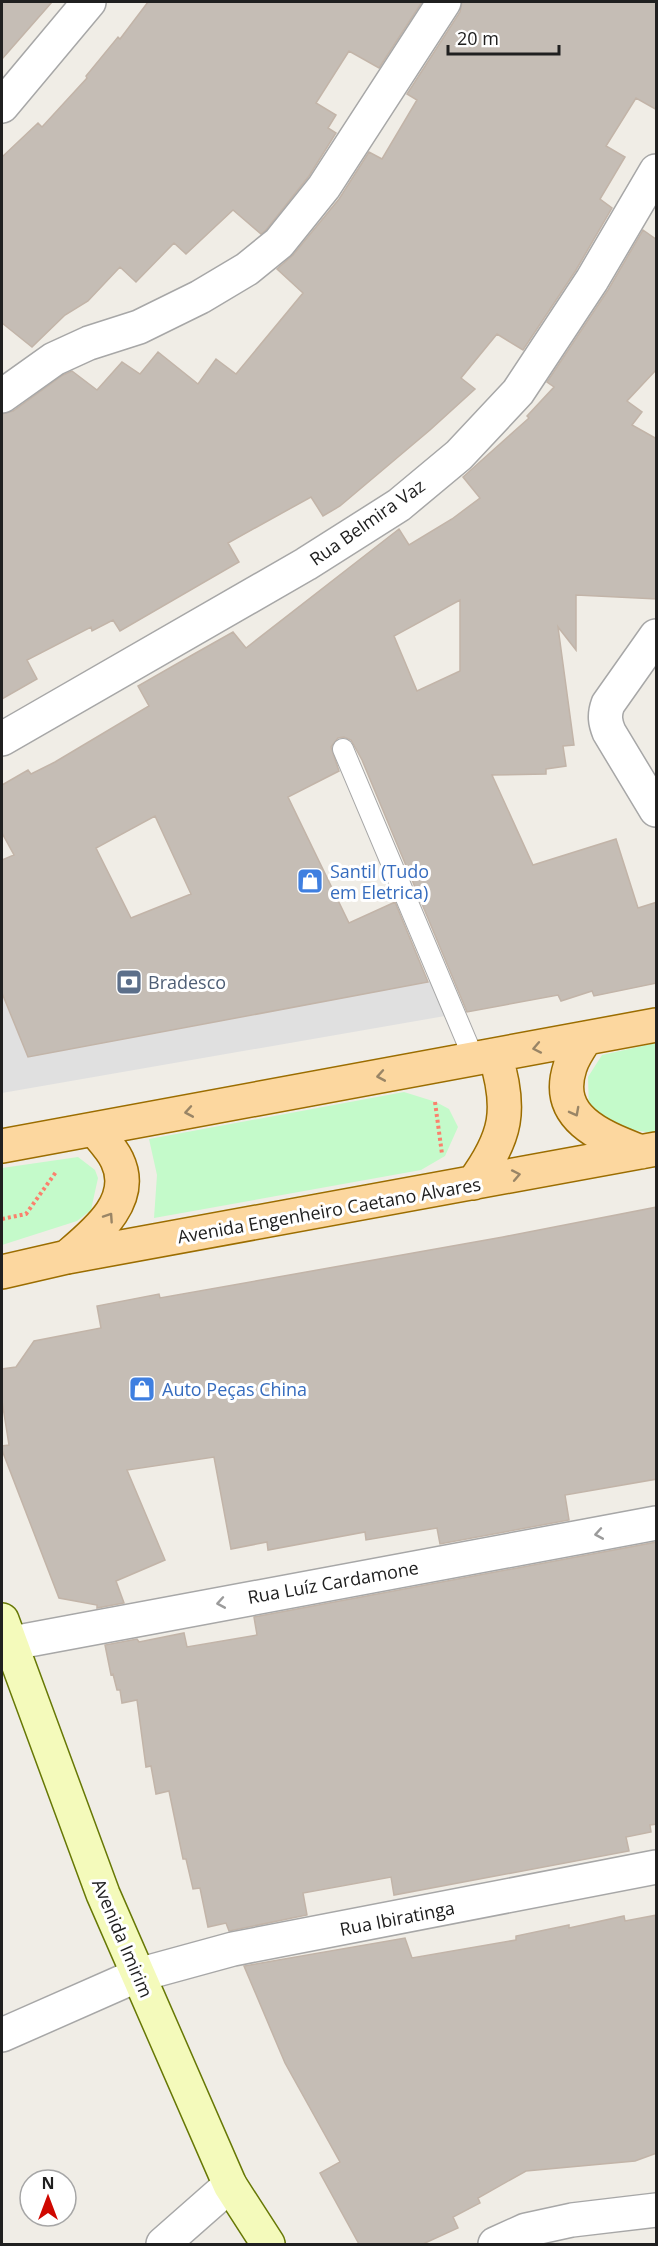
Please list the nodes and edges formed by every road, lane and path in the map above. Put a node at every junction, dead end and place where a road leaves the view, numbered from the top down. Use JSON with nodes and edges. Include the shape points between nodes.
{"nodes":[{"id":1,"x":89,"y":2,"type":"edge"},
{"id":2,"x":444,"y":2,"type":"edge"},
{"id":3,"x":2,"y":106,"type":"edge"},
{"id":4,"x":657,"y":171,"type":"edge"},
{"id":5,"x":2,"y":396,"type":"edge"},
{"id":6,"x":653,"y":645,"type":"edge"},
{"id":7,"x":2,"y":739,"type":"edge"},
{"id":8,"x":343,"y":750,"type":"dead end"},
{"id":9,"x":657,"y":810,"type":"edge"},
{"id":10,"x":657,"y":1025,"type":"edge"},
{"id":11,"x":586,"y":1038,"type":"junction"},
{"id":12,"x":485,"y":1057,"type":"junction"},
{"id":13,"x":438,"y":1066,"type":"junction"},
{"id":14,"x":94,"y":1130,"type":"junction"},
{"id":15,"x":2,"y":1146,"type":"edge"},
{"id":16,"x":649,"y":1151,"type":"edge"},
{"id":17,"x":442,"y":1156,"type":"dead end"},
{"id":18,"x":57,"y":1171,"type":"dead end"},
{"id":19,"x":473,"y":1183,"type":"junction"},
{"id":20,"x":2,"y":1220,"type":"edge"},
{"id":21,"x":67,"y":1257,"type":"junction"},
{"id":22,"x":6,"y":1274,"type":"edge"},
{"id":23,"x":657,"y":1523,"type":"edge"},
{"id":24,"x":4,"y":1635,"type":"edge"},
{"id":25,"x":657,"y":1867,"type":"edge"},
{"id":26,"x":138,"y":1975,"type":"junction"},
{"id":27,"x":2,"y":2035,"type":"edge"},
{"id":28,"x":230,"y":2186,"type":"junction"},
{"id":29,"x":657,"y":2210,"type":"edge"},
{"id":30,"x":163,"y":2244,"type":"edge"},
{"id":31,"x":268,"y":2244,"type":"edge"},
{"id":32,"x":495,"y":2244,"type":"edge"}],
"edges":[{"from":1,"to":3,"type":"street"},
{"from":2,"to":5,"type":"street","via":[[324,187],[279,243],[200,297],[139,327],[54,358]]},
{"from":4,"to":7,"type":"street","name":"Rua Belmira Vaz","via":[[592,280],[518,392],[459,455],[399,505],[306,564]]},
{"from":6,"to":9,"type":"street","via":[[608,704],[605,722]]},
{"from":8,"to":12,"type":"lane"},
{"from":10,"to":11,"type":"main road"},
{"from":11,"to":12,"type":"main road","one_way":true},
{"from":11,"to":16,"type":"main road","one_way":true,"via":[[570,1065],[567,1079],[574,1113],[595,1132]]},
{"from":12,"to":13,"type":"main road"},
{"from":12,"to":19,"type":"main road","via":[[506,1100],[505,1117],[492,1153]]},
{"from":13,"to":14,"type":"main road","one_way":true},
{"from":13,"to":17,"type":"path","via":[[434,1093]]},
{"from":14,"to":15,"type":"main road"},
{"from":21,"to":14,"type":"main road","one_way":true,"via":[[111,1215],[121,1191],[118,1162]]},
{"from":19,"to":16,"type":"main road","name":"Avenida Engenheiro Caetano Alvares","one_way":true},
{"from":18,"to":20,"type":"path","via":[[26,1215]]},
{"from":19,"to":21,"type":"main road","name":"Avenida Engenheiro Caetano Alvares"},
{"from":21,"to":22,"type":"main road","name":"Avenida Engenheiro Caetano Alvares"},
{"from":23,"to":24,"type":"street","name":"Rua Luíz Cardamone","one_way":true},
{"from":24,"to":26,"type":"main road","name":"Avenida Imirim"},
{"from":25,"to":26,"type":"street","name":"Rua Ibiratinga","via":[[233,1949]]},
{"from":26,"to":27,"type":"street","name":"Rua Ibiratinga"},
{"from":26,"to":28,"type":"main road","name":"Avenida Imirim"},
{"from":28,"to":30,"type":"street"},
{"from":28,"to":31,"type":"main road","name":"Avenida Imirim"},
{"from":29,"to":32,"type":"street","via":[[526,2229]]}]}
